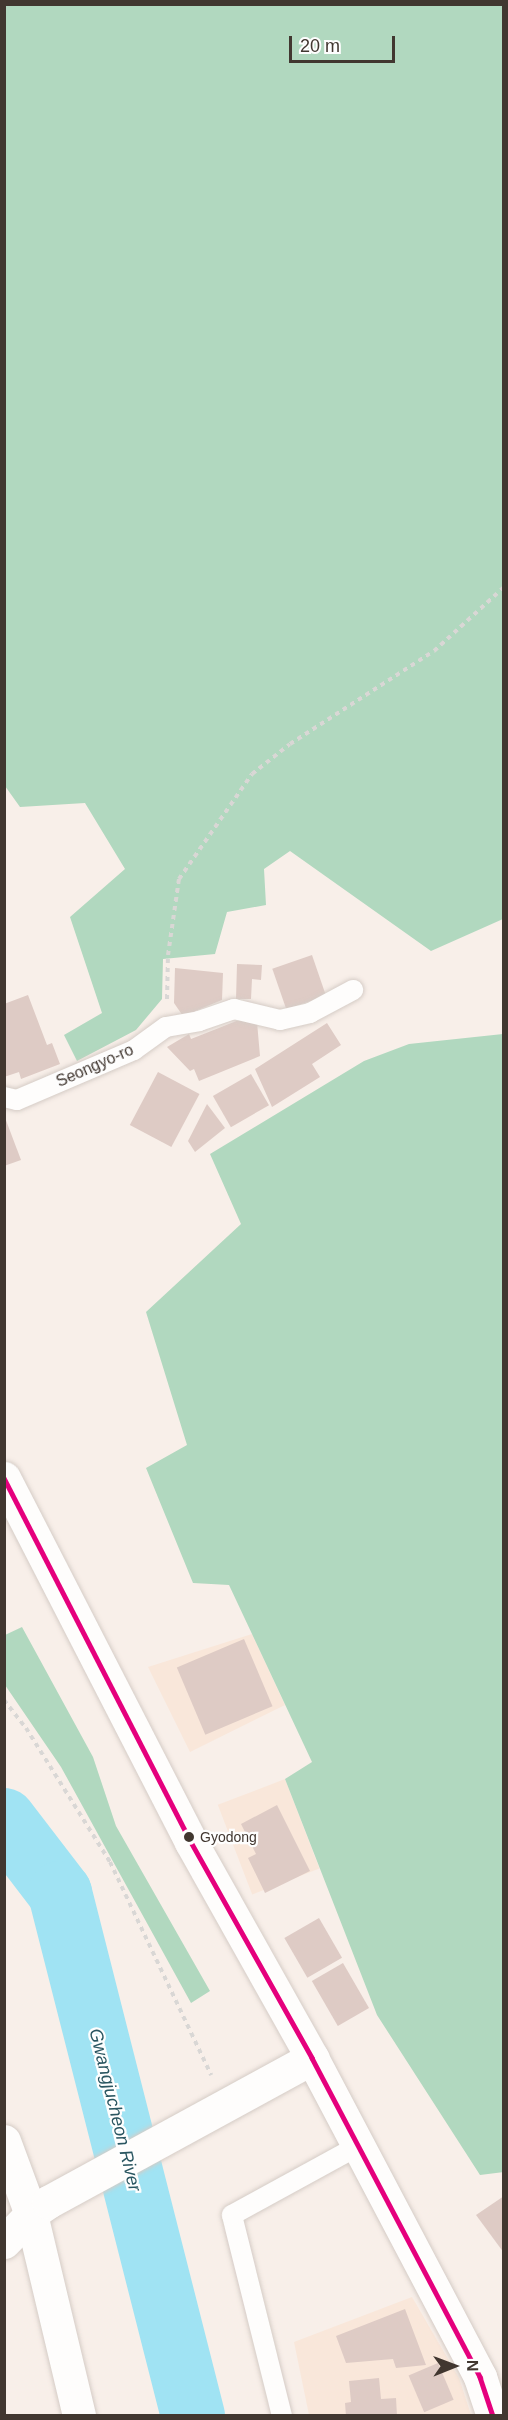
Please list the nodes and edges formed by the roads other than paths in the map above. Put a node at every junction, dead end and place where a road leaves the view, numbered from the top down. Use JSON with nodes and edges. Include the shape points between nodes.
{"nodes":[{"id":1,"x":353,"y":990,"type":"dead end"},
{"id":2,"x":4,"y":1097,"type":"edge"},
{"id":3,"x":4,"y":1478,"type":"edge"},
{"id":4,"x":312,"y":2058,"type":"junction"},
{"id":5,"x":4,"y":2141,"type":"edge"},
{"id":6,"x":358,"y":2146,"type":"junction"},
{"id":7,"x":40,"y":2208,"type":"junction"},
{"id":8,"x":4,"y":2242,"type":"edge"},
{"id":9,"x":79,"y":2415,"type":"edge"},
{"id":10,"x":282,"y":2415,"type":"edge"},
{"id":11,"x":493,"y":2415,"type":"edge"}],
"edges":[{"from":1,"to":2,"type":"lane","name":"Seongyo-ro","via":[[310,1013],[280,1020],[234,1009],[166,1027],[134,1050],[17,1100]]},
{"from":3,"to":4,"type":"street","via":[[191,1842]]},
{"from":4,"to":6,"type":"street"},
{"from":4,"to":7,"type":"street"},
{"from":5,"to":7,"type":"street"},
{"from":6,"to":10,"type":"lane","via":[[232,2215]]},
{"from":6,"to":11,"type":"street","via":[[480,2377]]},
{"from":7,"to":8,"type":"street"},
{"from":7,"to":9,"type":"street"}]}
